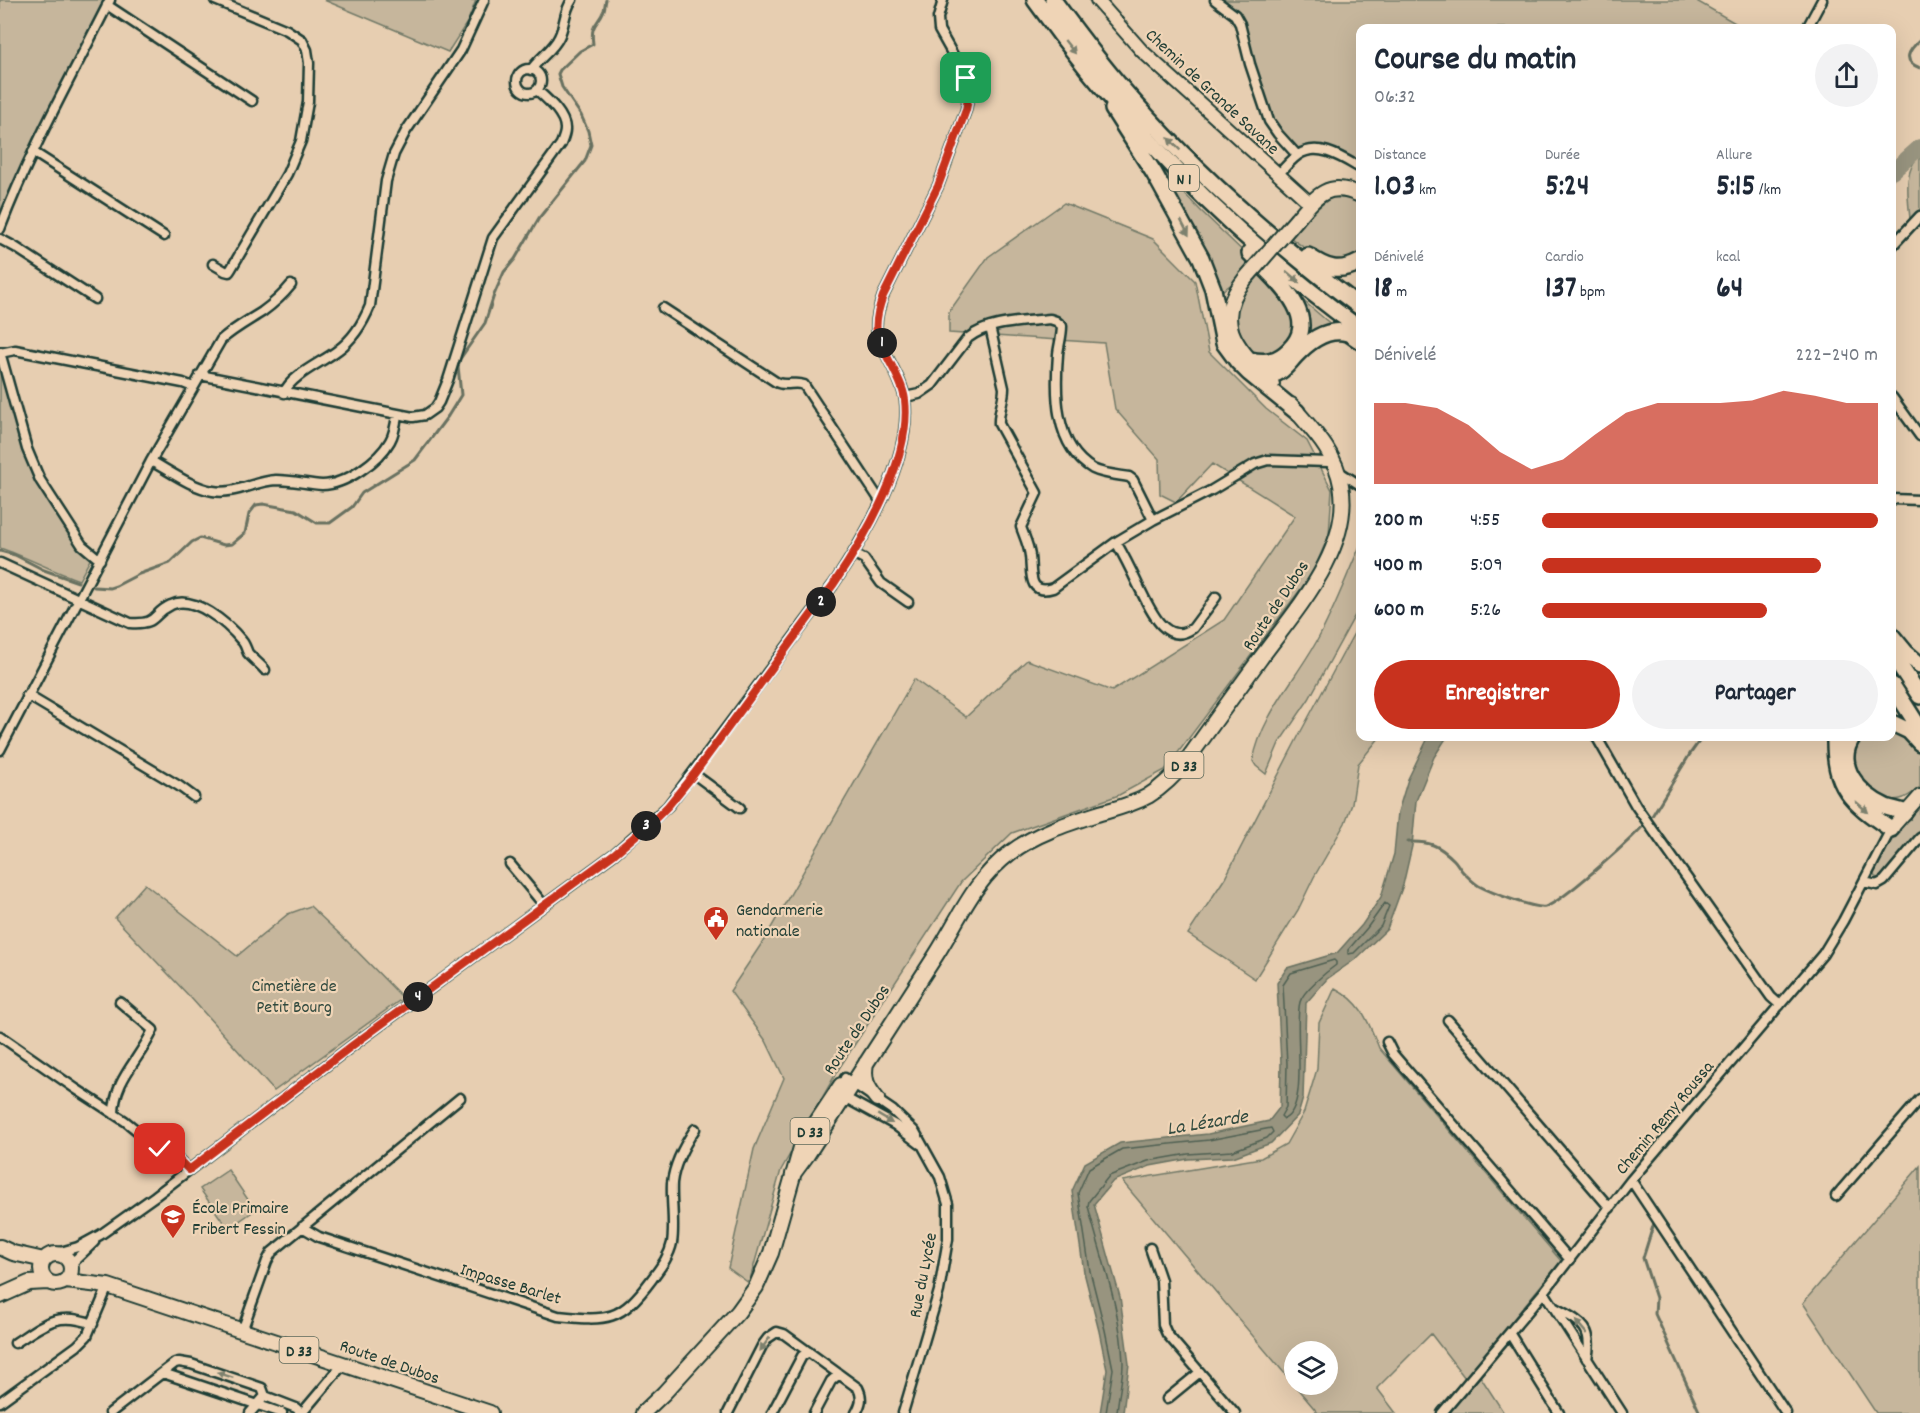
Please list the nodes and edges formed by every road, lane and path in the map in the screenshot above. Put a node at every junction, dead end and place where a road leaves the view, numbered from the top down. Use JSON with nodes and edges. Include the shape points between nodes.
{"nodes":[{"id":1,"x":215,"y":0,"type":"edge"},
{"id":2,"x":483,"y":0,"type":"edge"},
{"id":3,"x":572,"y":0,"type":"edge"},
{"id":4,"x":943,"y":0,"type":"edge"},
{"id":5,"x":1035,"y":0,"type":"edge"},
{"id":6,"x":1053,"y":0,"type":"edge"},
{"id":7,"x":1097,"y":0,"type":"edge"},
{"id":8,"x":1215,"y":0,"type":"edge"},
{"id":9,"x":1822,"y":0,"type":"edge"},
{"id":10,"x":108,"y":2,"type":"edge"},
{"id":11,"x":1809,"y":24,"type":"edge"},
{"id":12,"x":531,"y":70,"type":"junction"},
{"id":13,"x":1089,"y":71,"type":"junction"},
{"id":14,"x":537,"y":90,"type":"junction"},
{"id":15,"x":252,"y":101,"type":"dead end"},
{"id":16,"x":33,"y":152,"type":"junction"},
{"id":17,"x":1297,"y":155,"type":"junction"},
{"id":18,"x":1356,"y":166,"type":"edge"},
{"id":19,"x":1204,"y":174,"type":"junction"},
{"id":20,"x":1278,"y":175,"type":"junction"},
{"id":21,"x":1183,"y":177,"type":"junction"},
{"id":22,"x":1356,"y":193,"type":"edge"},
{"id":23,"x":1310,"y":203,"type":"junction"},
{"id":24,"x":1918,"y":221,"type":"edge"},
{"id":25,"x":0,"y":229,"type":"edge"},
{"id":26,"x":164,"y":236,"type":"dead end"},
{"id":27,"x":0,"y":239,"type":"edge"},
{"id":28,"x":1896,"y":242,"type":"edge"},
{"id":29,"x":213,"y":264,"type":"dead end"},
{"id":30,"x":1356,"y":264,"type":"edge"},
{"id":31,"x":291,"y":285,"type":"dead end"},
{"id":32,"x":95,"y":299,"type":"dead end"},
{"id":33,"x":1356,"y":304,"type":"edge"},
{"id":34,"x":663,"y":308,"type":"dead end"},
{"id":35,"x":1356,"y":326,"type":"edge"},
{"id":36,"x":990,"y":327,"type":"junction"},
{"id":37,"x":1356,"y":338,"type":"edge"},
{"id":38,"x":0,"y":352,"type":"edge"},
{"id":39,"x":1250,"y":360,"type":"junction"},
{"id":40,"x":1285,"y":368,"type":"junction"},
{"id":41,"x":200,"y":375,"type":"junction"},
{"id":42,"x":1265,"y":376,"type":"junction"},
{"id":43,"x":193,"y":387,"type":"junction"},
{"id":44,"x":284,"y":393,"type":"junction"},
{"id":45,"x":905,"y":397,"type":"junction"},
{"id":46,"x":1896,"y":403,"type":"edge"},
{"id":47,"x":1293,"y":406,"type":"junction"},
{"id":48,"x":397,"y":415,"type":"junction"},
{"id":49,"x":1920,"y":436,"type":"edge"},
{"id":50,"x":151,"y":461,"type":"junction"},
{"id":51,"x":1336,"y":465,"type":"junction"},
{"id":52,"x":1356,"y":482,"type":"edge"},
{"id":53,"x":1896,"y":498,"type":"edge"},
{"id":54,"x":1920,"y":500,"type":"edge"},
{"id":55,"x":881,"y":502,"type":"junction"},
{"id":56,"x":1153,"y":520,"type":"junction"},
{"id":57,"x":1116,"y":542,"type":"junction"},
{"id":58,"x":854,"y":554,"type":"junction"},
{"id":59,"x":100,"y":560,"type":"junction"},
{"id":60,"x":0,"y":563,"type":"edge"},
{"id":61,"x":1216,"y":597,"type":"dead end"},
{"id":62,"x":78,"y":599,"type":"junction"},
{"id":63,"x":908,"y":602,"type":"dead end"},
{"id":64,"x":1896,"y":641,"type":"edge"},
{"id":65,"x":1896,"y":660,"type":"edge"},
{"id":66,"x":1920,"y":665,"type":"edge"},
{"id":67,"x":265,"y":670,"type":"dead end"},
{"id":68,"x":1896,"y":691,"type":"edge"},
{"id":69,"x":27,"y":695,"type":"junction"},
{"id":70,"x":1920,"y":696,"type":"edge"},
{"id":71,"x":1896,"y":725,"type":"edge"},
{"id":72,"x":1920,"y":729,"type":"edge"},
{"id":73,"x":1599,"y":741,"type":"edge"},
{"id":74,"x":1836,"y":741,"type":"edge"},
{"id":75,"x":1850,"y":741,"type":"edge"},
{"id":76,"x":1920,"y":743,"type":"edge"},
{"id":77,"x":0,"y":750,"type":"edge"},
{"id":78,"x":694,"y":774,"type":"junction"},
{"id":79,"x":1920,"y":796,"type":"edge"},
{"id":80,"x":194,"y":797,"type":"dead end"},
{"id":81,"x":740,"y":808,"type":"dead end"},
{"id":82,"x":1904,"y":812,"type":"junction"},
{"id":83,"x":1891,"y":829,"type":"junction"},
{"id":84,"x":1920,"y":838,"type":"edge"},
{"id":85,"x":510,"y":864,"type":"dead end"},
{"id":86,"x":1864,"y":882,"type":"junction"},
{"id":87,"x":544,"y":905,"type":"junction"},
{"id":88,"x":961,"y":910,"type":"junction"},
{"id":89,"x":120,"y":1002,"type":"dead end"},
{"id":90,"x":1780,"y":1005,"type":"junction"},
{"id":91,"x":1448,"y":1020,"type":"dead end"},
{"id":92,"x":0,"y":1036,"type":"edge"},
{"id":93,"x":1387,"y":1042,"type":"dead end"},
{"id":94,"x":867,"y":1063,"type":"junction"},
{"id":95,"x":849,"y":1081,"type":"junction"},
{"id":96,"x":840,"y":1095,"type":"junction"},
{"id":97,"x":460,"y":1098,"type":"dead end"},
{"id":98,"x":877,"y":1099,"type":"junction"},
{"id":99,"x":1920,"y":1099,"type":"edge"},
{"id":100,"x":114,"y":1114,"type":"junction"},
{"id":101,"x":695,"y":1129,"type":"dead end"},
{"id":102,"x":923,"y":1146,"type":"junction"},
{"id":103,"x":189,"y":1170,"type":"junction"},
{"id":104,"x":1631,"y":1180,"type":"junction"},
{"id":105,"x":1836,"y":1196,"type":"dead end"},
{"id":106,"x":1610,"y":1208,"type":"junction"},
{"id":107,"x":302,"y":1227,"type":"junction"},
{"id":108,"x":100,"y":1235,"type":"junction"},
{"id":109,"x":0,"y":1247,"type":"edge"},
{"id":110,"x":1150,"y":1248,"type":"dead end"},
{"id":111,"x":57,"y":1254,"type":"junction"},
{"id":112,"x":44,"y":1260,"type":"junction"},
{"id":113,"x":1570,"y":1260,"type":"junction"},
{"id":114,"x":71,"y":1265,"type":"junction"},
{"id":115,"x":66,"y":1281,"type":"junction"},
{"id":116,"x":48,"y":1282,"type":"junction"},
{"id":117,"x":108,"y":1286,"type":"junction"},
{"id":118,"x":1544,"y":1293,"type":"junction"},
{"id":119,"x":0,"y":1296,"type":"edge"},
{"id":120,"x":1554,"y":1307,"type":"junction"},
{"id":121,"x":93,"y":1324,"type":"junction"},
{"id":122,"x":242,"y":1331,"type":"junction"},
{"id":123,"x":1510,"y":1334,"type":"junction"},
{"id":124,"x":15,"y":1343,"type":"dead end"},
{"id":125,"x":809,"y":1352,"type":"junction"},
{"id":126,"x":1587,"y":1359,"type":"junction"},
{"id":127,"x":342,"y":1364,"type":"junction"},
{"id":128,"x":1200,"y":1372,"type":"junction"},
{"id":129,"x":163,"y":1373,"type":"junction"},
{"id":130,"x":839,"y":1374,"type":"junction"},
{"id":131,"x":265,"y":1396,"type":"junction"},
{"id":132,"x":1167,"y":1399,"type":"dead end"},
{"id":133,"x":0,"y":1402,"type":"edge"},
{"id":134,"x":258,"y":1404,"type":"junction"},
{"id":135,"x":114,"y":1412,"type":"edge"},
{"id":136,"x":250,"y":1413,"type":"edge"},
{"id":137,"x":282,"y":1413,"type":"edge"},
{"id":138,"x":302,"y":1413,"type":"edge"},
{"id":139,"x":490,"y":1413,"type":"edge"},
{"id":140,"x":643,"y":1413,"type":"edge"},
{"id":141,"x":728,"y":1413,"type":"edge"},
{"id":142,"x":772,"y":1413,"type":"edge"},
{"id":143,"x":814,"y":1413,"type":"edge"},
{"id":144,"x":856,"y":1413,"type":"edge"},
{"id":145,"x":903,"y":1413,"type":"edge"},
{"id":146,"x":1235,"y":1413,"type":"edge"},
{"id":147,"x":1442,"y":1413,"type":"edge"},
{"id":148,"x":1559,"y":1413,"type":"edge"},
{"id":149,"x":1622,"y":1413,"type":"edge"},
{"id":150,"x":1786,"y":1413,"type":"edge"}],
"edges":[{"from":1,"to":29,"type":"street","via":[[302,40],[309,63],[301,141],[287,174],[229,272]]},
{"from":2,"to":44,"type":"street","via":[[461,50],[394,154],[386,182],[365,320],[340,349],[289,383]]},
{"from":3,"to":12,"type":"street","via":[[561,35]]},
{"from":4,"to":45,"type":"street","via":[[939,30],[966,78],[966,110],[938,186],[878,311],[877,332]]},
{"from":5,"to":13,"type":"highway","number":"N 1","one_way":true},
{"from":19,"to":6,"type":"highway","number":"N 1","one_way":true,"via":[[1132,100]]},
{"from":7,"to":20,"type":"street","name":"Chemin de Grande Savane","via":[[1142,51]]},
{"from":8,"to":17,"type":"street","via":[[1235,15],[1240,24],[1269,121]]},
{"from":9,"to":11,"type":"street"},
{"from":10,"to":15,"type":"street"},
{"from":10,"to":16,"type":"street"},
{"from":12,"to":14,"type":"street","via":[[539,76]]},
{"from":12,"to":14,"type":"street","via":[[520,74],[518,85],[526,92]]},
{"from":13,"to":21,"type":"highway","number":"N 1"},
{"from":13,"to":47,"type":"highway","one_way":true,"via":[[1154,173],[1201,258],[1213,289],[1224,343],[1250,373]]},
{"from":14,"to":48,"type":"street","via":[[565,123],[561,144],[493,238],[439,402],[425,415]]},
{"from":16,"to":25,"type":"street"},
{"from":16,"to":26,"type":"street"},
{"from":17,"to":18,"type":"street","via":[[1323,151]]},
{"from":17,"to":20,"type":"street"},
{"from":19,"to":30,"type":"highway","via":[[1233,190],[1323,266],[1335,269]]},
{"from":19,"to":33,"type":"highway","number":"N 1"},
{"from":20,"to":23,"type":"street","name":"Chemin de Grande Savane"},
{"from":21,"to":35,"type":"highway","number":"N 1","one_way":true,"via":[[1310,292]]},
{"from":21,"to":39,"type":"highway","via":[[1299,310],[1299,336],[1291,348],[1273,361]]},
{"from":22,"to":23,"type":"main road","via":[[1330,189]]},
{"from":23,"to":39,"type":"main road","name":"Route de Dubos","number":"D 33","bridge":true,"via":[[1245,279],[1230,304],[1229,323]]},
{"from":24,"to":28,"type":"street"},
{"from":27,"to":32,"type":"street"},
{"from":31,"to":41,"type":"street","via":[[264,311],[221,340]]},
{"from":34,"to":55,"type":"street","via":[[776,382],[804,385]]},
{"from":36,"to":45,"type":"street","via":[[968,338],[932,385]]},
{"from":36,"to":56,"type":"street","via":[[1050,319],[1060,323],[1057,396],[1069,446],[1093,469],[1133,480]]},
{"from":36,"to":57,"type":"street","via":[[1004,388],[999,424],[1037,493],[1021,527],[1030,552],[1032,582],[1042,590],[1053,588]]},
{"from":37,"to":40,"type":"highway","via":[[1348,333],[1316,338]]},
{"from":38,"to":43,"type":"street","via":[[15,350]]},
{"from":38,"to":59,"type":"street","via":[[27,449],[40,480],[82,544]]},
{"from":39,"to":42,"type":"main road","name":"Route de Dubos","number":"D 33"},
{"from":40,"to":42,"type":"highway"},
{"from":40,"to":47,"type":"highway","via":[[1284,382]]},
{"from":41,"to":43,"type":"street"},
{"from":41,"to":44,"type":"street"},
{"from":42,"to":47,"type":"main road","name":"Route de Dubos","number":"D 33"},
{"from":43,"to":50,"type":"street"},
{"from":44,"to":48,"type":"street"},
{"from":45,"to":55,"type":"street","via":[[902,447]]},
{"from":46,"to":49,"type":"street"},
{"from":47,"to":51,"type":"main road","name":"Route de Dubos","number":"D 33","via":[[1323,442]]},
{"from":48,"to":50,"type":"street","via":[[391,440],[382,453],[341,482],[323,485],[276,480],[216,492],[199,488]]},
{"from":50,"to":59,"type":"street"},
{"from":51,"to":52,"type":"street"},
{"from":51,"to":56,"type":"street","via":[[1262,461]]},
{"from":51,"to":88,"type":"main road","name":"Route de Dubos","number":"D 33","via":[[1343,495],[1342,517],[1318,579],[1185,763],[1168,782],[1132,804],[1066,824],[1010,853],[973,890]]},
{"from":53,"to":54,"type":"street"},
{"from":55,"to":58,"type":"street"},
{"from":56,"to":57,"type":"street"},
{"from":57,"to":61,"type":"street","via":[[1152,612],[1173,633],[1193,628]]},
{"from":58,"to":63,"type":"street","via":[[864,559],[881,583]]},
{"from":58,"to":78,"type":"street"},
{"from":59,"to":62,"type":"street"},
{"from":60,"to":62,"type":"street"},
{"from":62,"to":67,"type":"street","via":[[130,623],[144,624],[170,605],[191,604],[218,619]]},
{"from":62,"to":69,"type":"street"},
{"from":64,"to":66,"type":"highway"},
{"from":65,"to":70,"type":"highway"},
{"from":68,"to":72,"type":"highway"},
{"from":69,"to":77,"type":"street"},
{"from":69,"to":80,"type":"street"},
{"from":71,"to":76,"type":"highway"},
{"from":73,"to":90,"type":"street","via":[[1636,806]]},
{"from":74,"to":83,"type":"highway","one_way":true,"via":[[1836,767],[1844,788]]},
{"from":75,"to":82,"type":"highway","via":[[1845,757],[1848,773],[1858,787],[1885,806]]},
{"from":78,"to":81,"type":"street"},
{"from":78,"to":87,"type":"street","via":[[654,820]]},
{"from":79,"to":82,"type":"street"},
{"from":82,"to":83,"type":"street"},
{"from":83,"to":86,"type":"street","name":"Chemin Remy Roussa"},
{"from":84,"to":86,"type":"street","via":[[1884,881],[1877,885]]},
{"from":85,"to":87,"type":"street"},
{"from":86,"to":90,"type":"street","name":"Chemin Remy Roussa","via":[[1823,954]]},
{"from":87,"to":103,"type":"street"},
{"from":88,"to":94,"type":"main road","name":"Route de Dubos","number":"D 33"},
{"from":88,"to":95,"type":"main road","name":"Route de Dubos","number":"D 33","via":[[940,936]]},
{"from":89,"to":100,"type":"street","via":[[153,1030],[119,1084]]},
{"from":90,"to":104,"type":"street","name":"Chemin Remy Roussa"},
{"from":91,"to":106,"type":"street"},
{"from":92,"to":100,"type":"street"},
{"from":93,"to":113,"type":"street"},
{"from":94,"to":95,"type":"main road","name":"Route de Dubos","number":"D 33"},
{"from":94,"to":98,"type":"main road","via":[[866,1082]]},
{"from":95,"to":96,"type":"main road","name":"Route de Dubos","number":"D 33"},
{"from":95,"to":98,"type":"street","name":"Rue du Lycée"},
{"from":96,"to":102,"type":"street","name":"Rue du Lycée","one_way":true,"via":[[895,1125]]},
{"from":96,"to":140,"type":"main road","name":"Route de Dubos","number":"D 33","via":[[793,1174],[771,1253],[756,1287],[738,1312]]},
{"from":97,"to":107,"type":"street"},
{"from":98,"to":102,"type":"street","name":"Rue du Lycée","via":[[909,1125]]},
{"from":99,"to":105,"type":"street"},
{"from":100,"to":103,"type":"street","via":[[174,1155]]},
{"from":101,"to":107,"type":"street","name":"Impasse Barlet","via":[[674,1172],[673,1235],[666,1260],[632,1304],[612,1317],[558,1316],[319,1237]]},
{"from":102,"to":145,"type":"street","name":"Rue du Lycée","via":[[945,1191],[948,1239],[939,1291]]},
{"from":103,"to":108,"type":"street"},
{"from":104,"to":106,"type":"street","name":"Chemin Remy Roussa"},
{"from":104,"to":150,"type":"street"},
{"from":106,"to":113,"type":"street","name":"Chemin Remy Roussa"},
{"from":107,"to":122,"type":"street","via":[[272,1252]]},
{"from":108,"to":111,"type":"street"},
{"from":108,"to":114,"type":"street"},
{"from":109,"to":112,"type":"main road"},
{"from":110,"to":128,"type":"street","via":[[1161,1280],[1167,1334]]},
{"from":111,"to":112,"type":"main road"},
{"from":111,"to":114,"type":"main road"},
{"from":112,"to":116,"type":"main road","via":[[42,1274]]},
{"from":113,"to":118,"type":"street","name":"Chemin Remy Roussa"},
{"from":114,"to":115,"type":"main road"},
{"from":114,"to":117,"type":"main road","name":"Route de Dubos","number":"D 33"},
{"from":115,"to":116,"type":"main road","via":[[57,1285]]},
{"from":115,"to":117,"type":"main road","name":"Route de Dubos","number":"D 33"},
{"from":116,"to":119,"type":"main road","via":[[29,1283]]},
{"from":117,"to":121,"type":"street"},
{"from":117,"to":122,"type":"main road","name":"Route de Dubos","number":"D 33"},
{"from":118,"to":120,"type":"street"},
{"from":118,"to":123,"type":"street","name":"Chemin Remy Roussa"},
{"from":120,"to":126,"type":"street"},
{"from":126,"to":120,"type":"street","one_way":true,"via":[[1589,1338],[1584,1327]]},
{"from":121,"to":124,"type":"street","via":[[64,1318],[46,1323]]},
{"from":121,"to":133,"type":"street","via":[[77,1346]]},
{"from":122,"to":127,"type":"main road","name":"Route de Dubos","number":"D 33"},
{"from":123,"to":147,"type":"street","name":"Chemin Remy Roussa"},
{"from":123,"to":148,"type":"street"},
{"from":125,"to":130,"type":"street"},
{"from":125,"to":141,"type":"street","one_way":true,"via":[[784,1334],[772,1334]]},
{"from":125,"to":142,"type":"street","via":[[802,1356]]},
{"from":126,"to":149,"type":"street"},
{"from":127,"to":138,"type":"street"},
{"from":127,"to":139,"type":"main road","name":"Route de Dubos","number":"D 33"},
{"from":128,"to":132,"type":"street"},
{"from":128,"to":146,"type":"street"},
{"from":131,"to":129,"type":"street","one_way":true,"via":[[262,1388],[186,1362],[175,1363]]},
{"from":129,"to":134,"type":"street"},
{"from":129,"to":135,"type":"street"},
{"from":130,"to":143,"type":"street"},
{"from":130,"to":144,"type":"street","via":[[858,1388],[861,1402]]},
{"from":131,"to":134,"type":"street"},
{"from":131,"to":138,"type":"street"},
{"from":134,"to":136,"type":"street"},
{"from":134,"to":137,"type":"street"}]}
